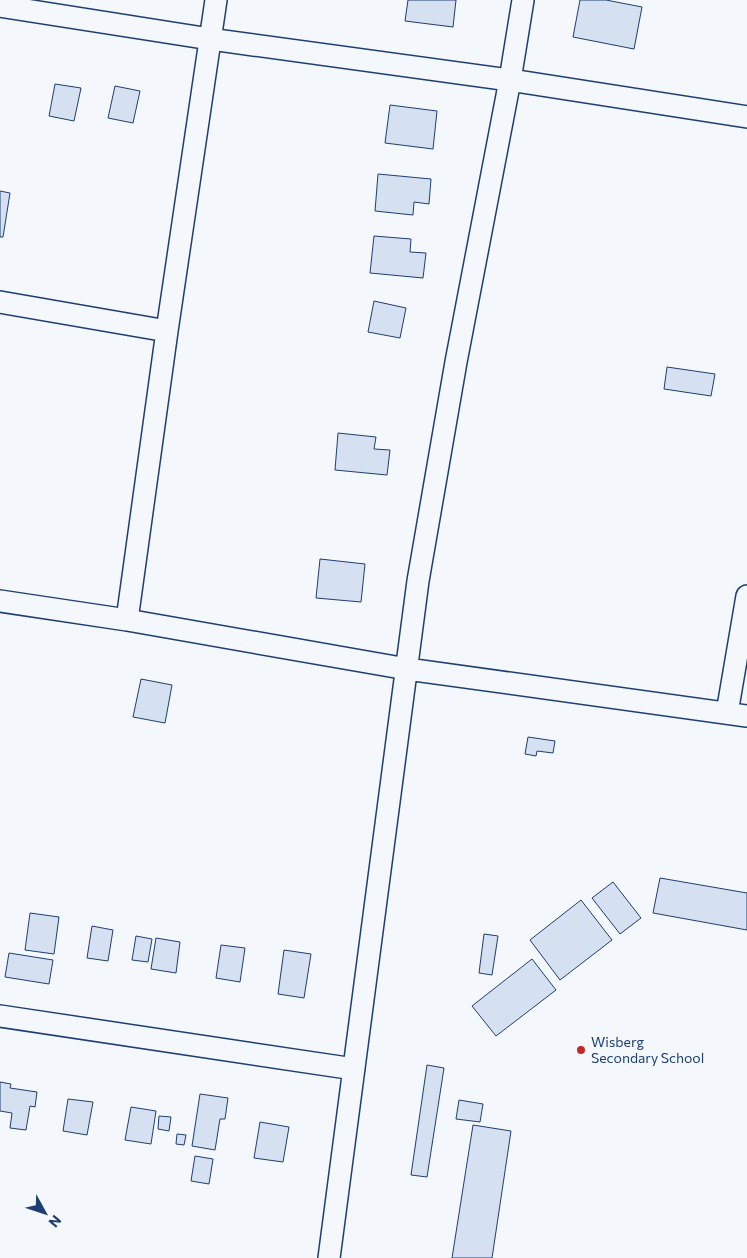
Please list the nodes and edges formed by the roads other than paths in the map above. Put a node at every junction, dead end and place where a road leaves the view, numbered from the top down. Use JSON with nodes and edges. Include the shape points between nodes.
{"nodes":[{"id":1,"x":216,"y":0,"type":"edge"},
{"id":2,"x":523,"y":0,"type":"edge"},
{"id":3,"x":0,"y":6,"type":"edge"},
{"id":4,"x":210,"y":39,"type":"junction"},
{"id":5,"x":510,"y":80,"type":"junction"},
{"id":6,"x":747,"y":118,"type":"edge"},
{"id":7,"x":0,"y":302,"type":"edge"},
{"id":8,"x":167,"y":331,"type":"junction"},
{"id":9,"x":747,"y":596,"type":"edge"},
{"id":10,"x":0,"y":601,"type":"edge"},
{"id":11,"x":127,"y":620,"type":"junction"},
{"id":12,"x":407,"y":670,"type":"junction"},
{"id":13,"x":737,"y":715,"type":"edge"},
{"id":14,"x":0,"y":1016,"type":"edge"},
{"id":15,"x":354,"y":1069,"type":"junction"},
{"id":16,"x":329,"y":1258,"type":"edge"}],
"edges":[{"from":1,"to":4,"type":"street"},
{"from":2,"to":5,"type":"street"},
{"from":3,"to":4,"type":"street"},
{"from":4,"to":5,"type":"street"},
{"from":4,"to":8,"type":"street"},
{"from":5,"to":6,"type":"street"},
{"from":5,"to":12,"type":"street","via":[[418,581]]},
{"from":7,"to":8,"type":"street"},
{"from":8,"to":11,"type":"street"},
{"from":9,"to":13,"type":"street"},
{"from":10,"to":11,"type":"street"},
{"from":11,"to":12,"type":"street"},
{"from":12,"to":13,"type":"street"},
{"from":12,"to":15,"type":"street"},
{"from":14,"to":15,"type":"street"},
{"from":15,"to":16,"type":"street"}]}
